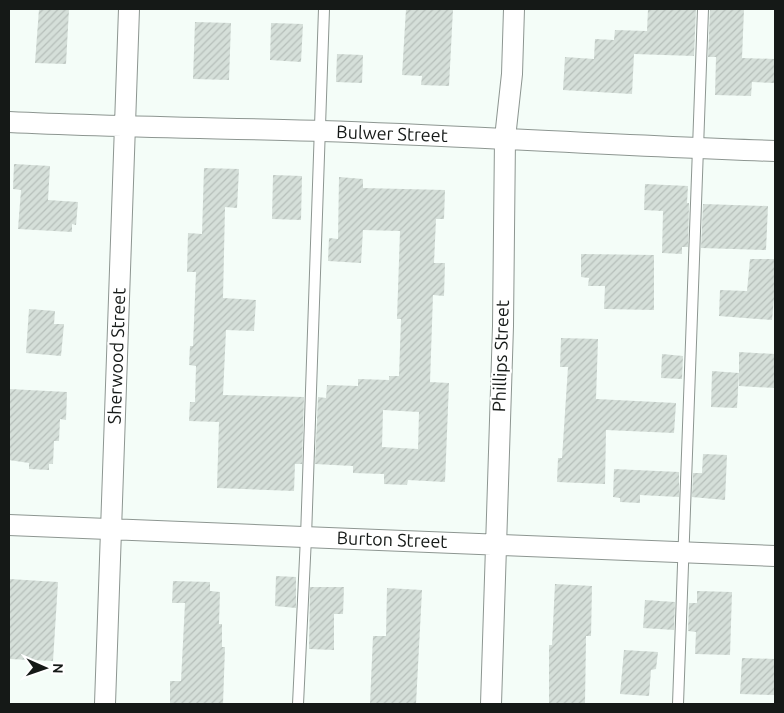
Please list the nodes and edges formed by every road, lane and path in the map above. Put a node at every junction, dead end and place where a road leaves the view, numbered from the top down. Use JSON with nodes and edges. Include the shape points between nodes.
{"nodes":[{"id":1,"x":129,"y":9,"type":"edge"},
{"id":2,"x":324,"y":9,"type":"edge"},
{"id":3,"x":514,"y":9,"type":"edge"},
{"id":4,"x":703,"y":9,"type":"edge"},
{"id":5,"x":9,"y":122,"type":"edge"},
{"id":6,"x":125,"y":127,"type":"junction"},
{"id":7,"x":319,"y":131,"type":"junction"},
{"id":8,"x":505,"y":138,"type":"junction"},
{"id":9,"x":698,"y":149,"type":"junction"},
{"id":10,"x":775,"y":151,"type":"edge"},
{"id":11,"x":9,"y":525,"type":"edge"},
{"id":12,"x":111,"y":530,"type":"junction"},
{"id":13,"x":306,"y":537,"type":"junction"},
{"id":14,"x":495,"y":544,"type":"junction"},
{"id":15,"x":684,"y":551,"type":"junction"},
{"id":16,"x":775,"y":556,"type":"edge"},
{"id":17,"x":105,"y":704,"type":"edge"},
{"id":18,"x":298,"y":704,"type":"edge"},
{"id":19,"x":491,"y":704,"type":"edge"},
{"id":20,"x":678,"y":704,"type":"edge"}],
"edges":[{"from":1,"to":6,"type":"street","name":"Sherwood Street"},
{"from":2,"to":7,"type":"lane"},
{"from":3,"to":8,"type":"street","name":"Phillips Street","via":[[512,74]]},
{"from":4,"to":9,"type":"lane"},
{"from":5,"to":6,"type":"street","name":"Bulwer Street"},
{"from":6,"to":7,"type":"street","name":"Bulwer Street"},
{"from":6,"to":12,"type":"street","name":"Sherwood Street"},
{"from":7,"to":8,"type":"street","name":"Bulwer Street"},
{"from":7,"to":13,"type":"lane"},
{"from":8,"to":9,"type":"street","name":"Bulwer Street"},
{"from":8,"to":14,"type":"street","name":"Phillips Street"},
{"from":9,"to":10,"type":"street","name":"Bulwer Street"},
{"from":9,"to":15,"type":"lane"},
{"from":11,"to":12,"type":"street","name":"Burton Street"},
{"from":12,"to":13,"type":"street","name":"Burton Street"},
{"from":12,"to":17,"type":"street","name":"Sherwood Street"},
{"from":13,"to":14,"type":"street","name":"Burton Street"},
{"from":13,"to":18,"type":"lane"},
{"from":14,"to":15,"type":"street","name":"Burton Street"},
{"from":14,"to":19,"type":"street","name":"Phillips Street"},
{"from":15,"to":16,"type":"street","name":"Burton Street"},
{"from":15,"to":20,"type":"lane"}]}
